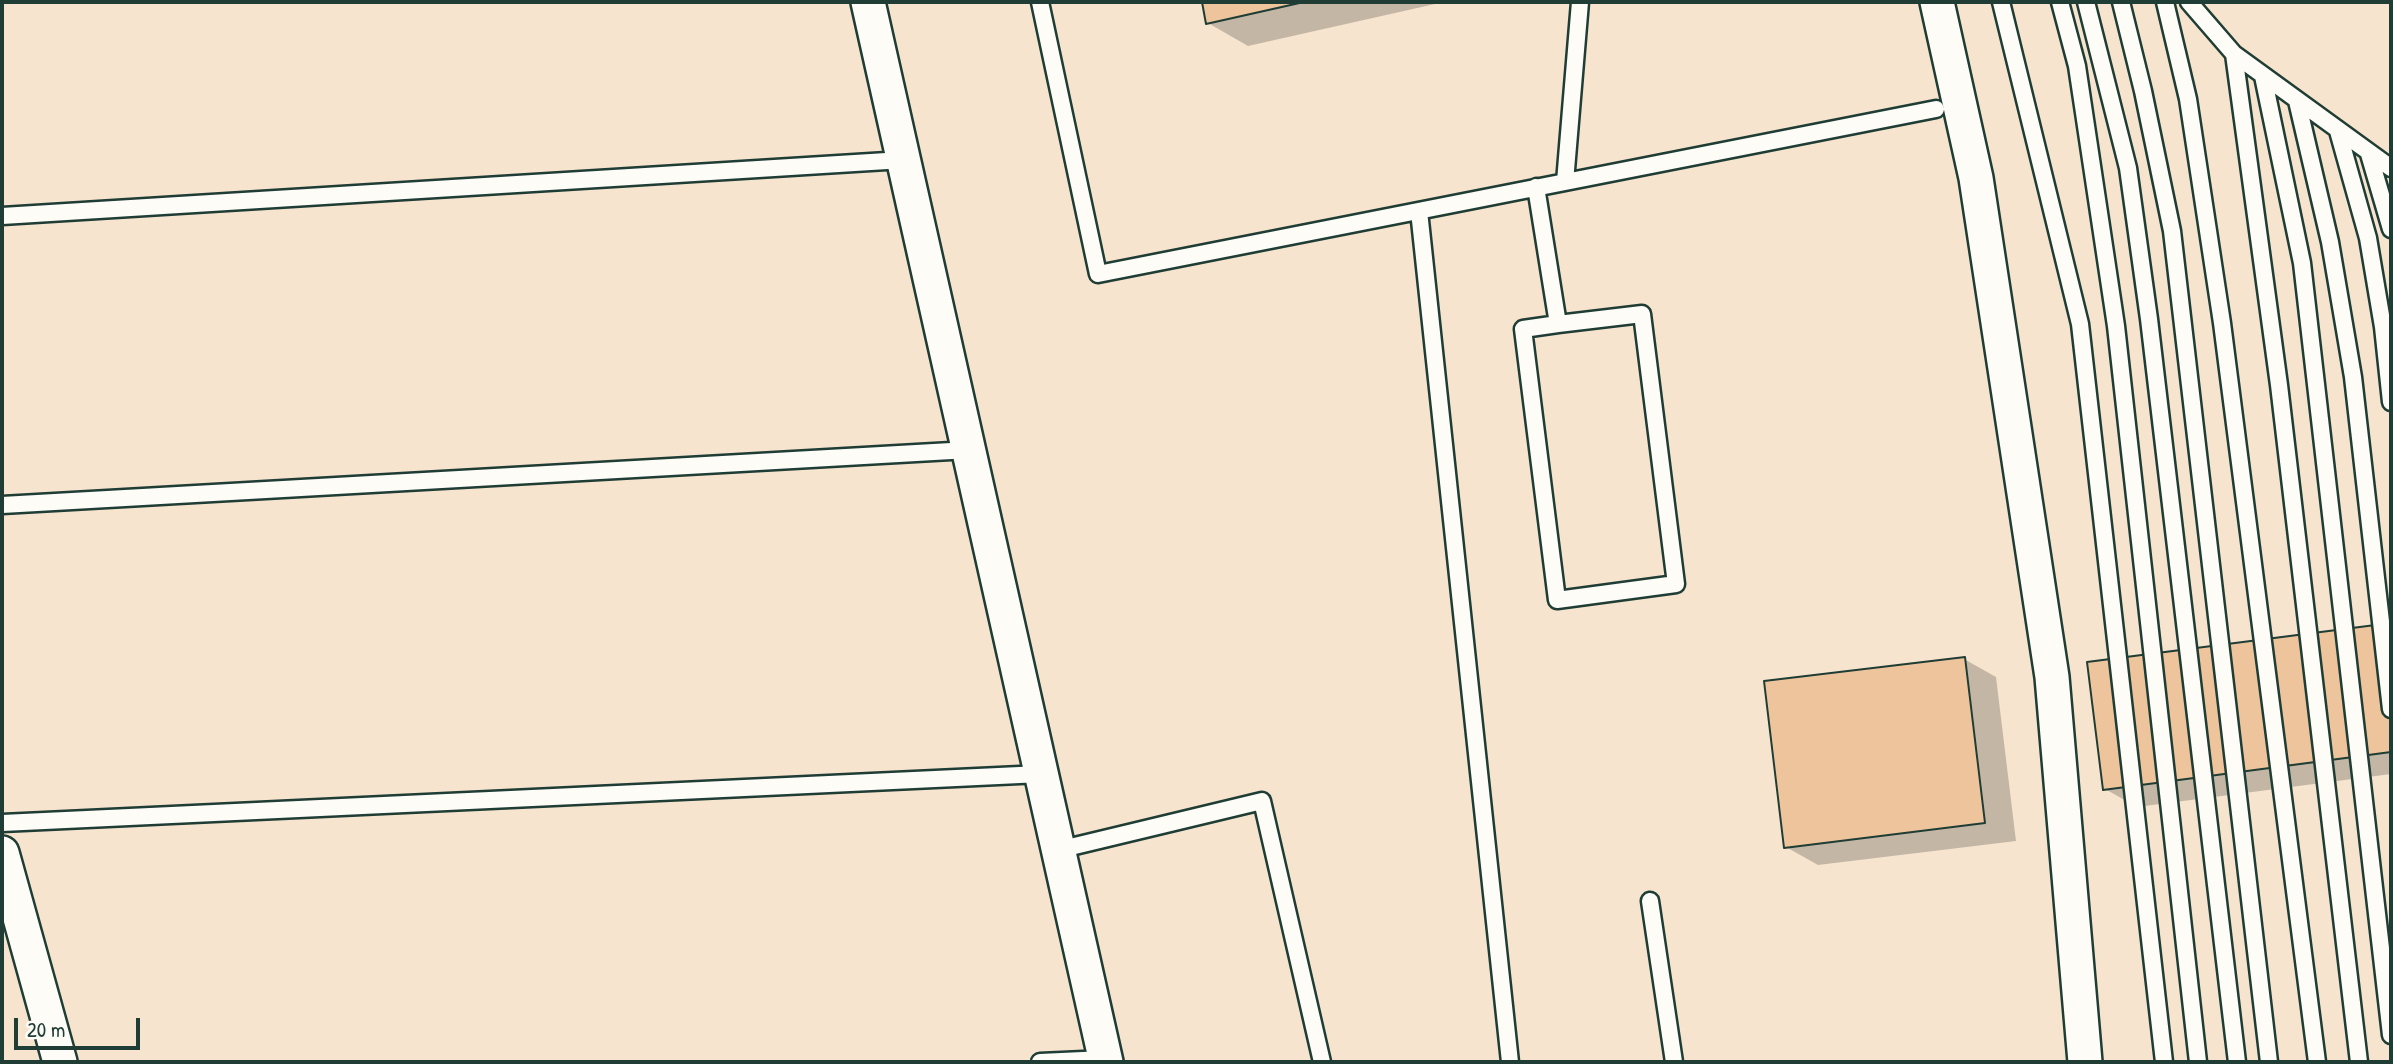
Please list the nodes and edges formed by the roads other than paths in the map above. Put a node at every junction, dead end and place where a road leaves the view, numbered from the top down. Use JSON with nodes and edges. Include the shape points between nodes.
{"nodes":[{"id":1,"x":868,"y":2,"type":"edge"},
{"id":2,"x":1040,"y":2,"type":"edge"},
{"id":3,"x":1580,"y":2,"type":"edge"},
{"id":4,"x":1937,"y":2,"type":"edge"},
{"id":5,"x":2001,"y":2,"type":"edge"},
{"id":6,"x":2060,"y":2,"type":"edge"},
{"id":7,"x":2086,"y":2,"type":"edge"},
{"id":8,"x":2121,"y":2,"type":"edge"},
{"id":9,"x":2165,"y":2,"type":"edge"},
{"id":10,"x":2189,"y":2,"type":"edge"},
{"id":11,"x":2234,"y":54,"type":"junction"},
{"id":12,"x":2263,"y":76,"type":"junction"},
{"id":13,"x":2297,"y":101,"type":"junction"},
{"id":14,"x":1936,"y":109,"type":"dead end"},
{"id":15,"x":2338,"y":131,"type":"junction"},
{"id":16,"x":2369,"y":154,"type":"junction"},
{"id":17,"x":903,"y":160,"type":"junction"},
{"id":18,"x":2391,"y":168,"type":"edge"},
{"id":19,"x":1565,"y":182,"type":"junction"},
{"id":20,"x":1535,"y":187,"type":"junction"},
{"id":21,"x":1419,"y":211,"type":"junction"},
{"id":22,"x":2,"y":216,"type":"edge"},
{"id":23,"x":2391,"y":229,"type":"edge"},
{"id":24,"x":1558,"y":324,"type":"junction"},
{"id":25,"x":2391,"y":402,"type":"edge"},
{"id":26,"x":969,"y":450,"type":"junction"},
{"id":27,"x":2,"y":505,"type":"edge"},
{"id":28,"x":2391,"y":709,"type":"edge"},
{"id":29,"x":1041,"y":774,"type":"junction"},
{"id":30,"x":2,"y":823,"type":"edge"},
{"id":31,"x":1058,"y":850,"type":"junction"},
{"id":32,"x":2,"y":853,"type":"edge"},
{"id":33,"x":1650,"y":901,"type":"dead end"},
{"id":34,"x":2391,"y":1035,"type":"edge"},
{"id":35,"x":1105,"y":1061,"type":"edge"},
{"id":36,"x":60,"y":1062,"type":"edge"},
{"id":37,"x":1040,"y":1062,"type":"edge"},
{"id":38,"x":1322,"y":1062,"type":"edge"},
{"id":39,"x":1510,"y":1062,"type":"edge"},
{"id":40,"x":1674,"y":1062,"type":"edge"},
{"id":41,"x":2085,"y":1062,"type":"edge"},
{"id":42,"x":2164,"y":1062,"type":"edge"},
{"id":43,"x":2198,"y":1062,"type":"edge"},
{"id":44,"x":2237,"y":1062,"type":"edge"},
{"id":45,"x":2269,"y":1062,"type":"edge"},
{"id":46,"x":2317,"y":1062,"type":"edge"},
{"id":47,"x":2359,"y":1062,"type":"edge"}],
"edges":[{"from":1,"to":17,"type":"street"},
{"from":2,"to":21,"type":"lane","via":[[1098,274]]},
{"from":3,"to":19,"type":"lane"},
{"from":4,"to":41,"type":"street","via":[[1976,178],[2052,677]]},
{"from":5,"to":42,"type":"lane","via":[[2080,324]]},
{"from":6,"to":43,"type":"lane","via":[[2077,66],[2116,326]]},
{"from":7,"to":44,"type":"lane","via":[[2128,168]]},
{"from":8,"to":45,"type":"lane","via":[[2172,231]]},
{"from":9,"to":46,"type":"lane","via":[[2188,99],[2222,323]]},
{"from":10,"to":11,"type":"lane"},
{"from":11,"to":12,"type":"lane"},
{"from":11,"to":47,"type":"lane"},
{"from":12,"to":13,"type":"lane"},
{"from":12,"to":34,"type":"lane","via":[[2302,263]]},
{"from":13,"to":15,"type":"lane"},
{"from":13,"to":28,"type":"lane","via":[[2330,242],[2353,377]]},
{"from":14,"to":19,"type":"lane"},
{"from":15,"to":16,"type":"lane"},
{"from":15,"to":25,"type":"lane","via":[[2368,238]]},
{"from":16,"to":18,"type":"lane"},
{"from":16,"to":23,"type":"lane"},
{"from":17,"to":22,"type":"lane"},
{"from":17,"to":26,"type":"street"},
{"from":19,"to":20,"type":"lane"},
{"from":20,"to":21,"type":"lane"},
{"from":20,"to":24,"type":"lane"},
{"from":21,"to":39,"type":"lane"},
{"from":24,"to":24,"type":"lane","via":[[1523,328],[1557,600],[1676,584],[1642,314]]},
{"from":26,"to":27,"type":"lane"},
{"from":26,"to":29,"type":"street"},
{"from":29,"to":30,"type":"lane"},
{"from":29,"to":31,"type":"street"},
{"from":31,"to":35,"type":"street"},
{"from":31,"to":38,"type":"lane","via":[[1262,801]]},
{"from":32,"to":36,"type":"street"},
{"from":33,"to":40,"type":"lane"},
{"from":35,"to":37,"type":"lane"}]}
